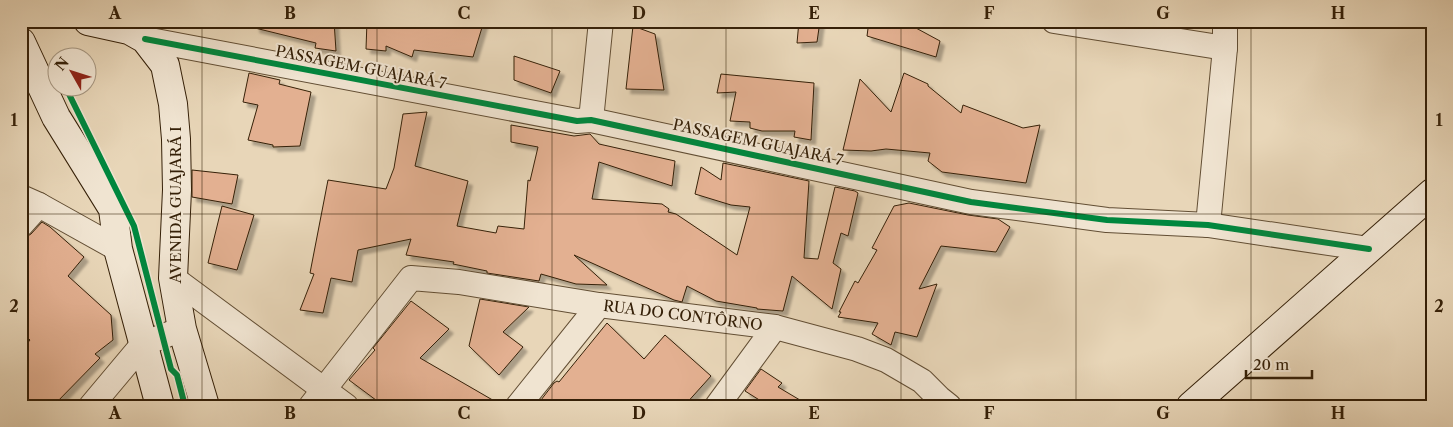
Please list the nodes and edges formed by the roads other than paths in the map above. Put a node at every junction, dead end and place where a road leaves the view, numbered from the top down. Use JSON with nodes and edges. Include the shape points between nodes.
{"nodes":[{"id":1,"x":601,"y":21,"type":"edge"},
{"id":2,"x":1054,"y":21,"type":"edge"},
{"id":3,"x":1225,"y":21,"type":"edge"},
{"id":4,"x":103,"y":22,"type":"edge"},
{"id":5,"x":145,"y":39,"type":"junction"},
{"id":6,"x":21,"y":42,"type":"edge"},
{"id":7,"x":1225,"y":48,"type":"junction"},
{"id":8,"x":591,"y":120,"type":"junction"},
{"id":9,"x":1432,"y":193,"type":"edge"},
{"id":10,"x":30,"y":201,"type":"edge"},
{"id":11,"x":1208,"y":224,"type":"junction"},
{"id":12,"x":21,"y":225,"type":"edge"},
{"id":13,"x":1370,"y":248,"type":"junction"},
{"id":14,"x":118,"y":249,"type":"junction"},
{"id":15,"x":173,"y":278,"type":"junction"},
{"id":16,"x":599,"y":305,"type":"junction"},
{"id":17,"x":775,"y":326,"type":"junction"},
{"id":18,"x":182,"y":329,"type":"junction"},
{"id":19,"x":143,"y":344,"type":"junction"},
{"id":20,"x":318,"y":397,"type":"edge"},
{"id":21,"x":940,"y":403,"type":"edge"},
{"id":22,"x":91,"y":406,"type":"edge"},
{"id":23,"x":160,"y":406,"type":"edge"},
{"id":24,"x":205,"y":406,"type":"edge"},
{"id":25,"x":346,"y":406,"type":"edge"},
{"id":26,"x":518,"y":406,"type":"edge"},
{"id":27,"x":717,"y":406,"type":"edge"},
{"id":28,"x":1192,"y":406,"type":"edge"}],
"edges":[{"from":1,"to":8,"type":"street"},
{"from":2,"to":7,"type":"street"},
{"from":3,"to":7,"type":"street"},
{"from":4,"to":5,"type":"main road","name":"AVENIDA GUAJARÁ I"},
{"from":5,"to":8,"type":"street","name":"PASSAGEM GUAJARÁ 7","via":[[577,121]]},
{"from":5,"to":15,"type":"main road","name":"AVENIDA GUAJARÁ I","via":[[165,65],[173,104],[176,190]]},
{"from":6,"to":14,"type":"main road","via":[[56,117],[113,209]]},
{"from":7,"to":11,"type":"street"},
{"from":8,"to":11,"type":"street","name":"PASSAGEM GUAJARÁ 7","via":[[971,202],[1107,220]]},
{"from":9,"to":13,"type":"main road"},
{"from":10,"to":12,"type":"street"},
{"from":10,"to":14,"type":"street"},
{"from":11,"to":13,"type":"street","name":"PASSAGEM GUAJARÁ 7"},
{"from":13,"to":28,"type":"main road"},
{"from":14,"to":19,"type":"main road"},
{"from":15,"to":18,"type":"main road","name":"AVENIDA GUAJARÁ I"},
{"from":15,"to":20,"type":"street"},
{"from":16,"to":17,"type":"street","name":"RUA DO CONTÔRNO"},
{"from":16,"to":20,"type":"street","name":"RUA DO CONTÔRNO","via":[[459,282],[411,278]]},
{"from":16,"to":26,"type":"street"},
{"from":17,"to":21,"type":"street","name":"RUA DO CONTÔRNO","via":[[886,360],[922,380]]},
{"from":17,"to":27,"type":"street"},
{"from":18,"to":19,"type":"street"},
{"from":18,"to":24,"type":"main road","name":"AVENIDA GUAJARÁ I"},
{"from":19,"to":22,"type":"street"},
{"from":19,"to":23,"type":"main road"},
{"from":20,"to":25,"type":"street"}]}
